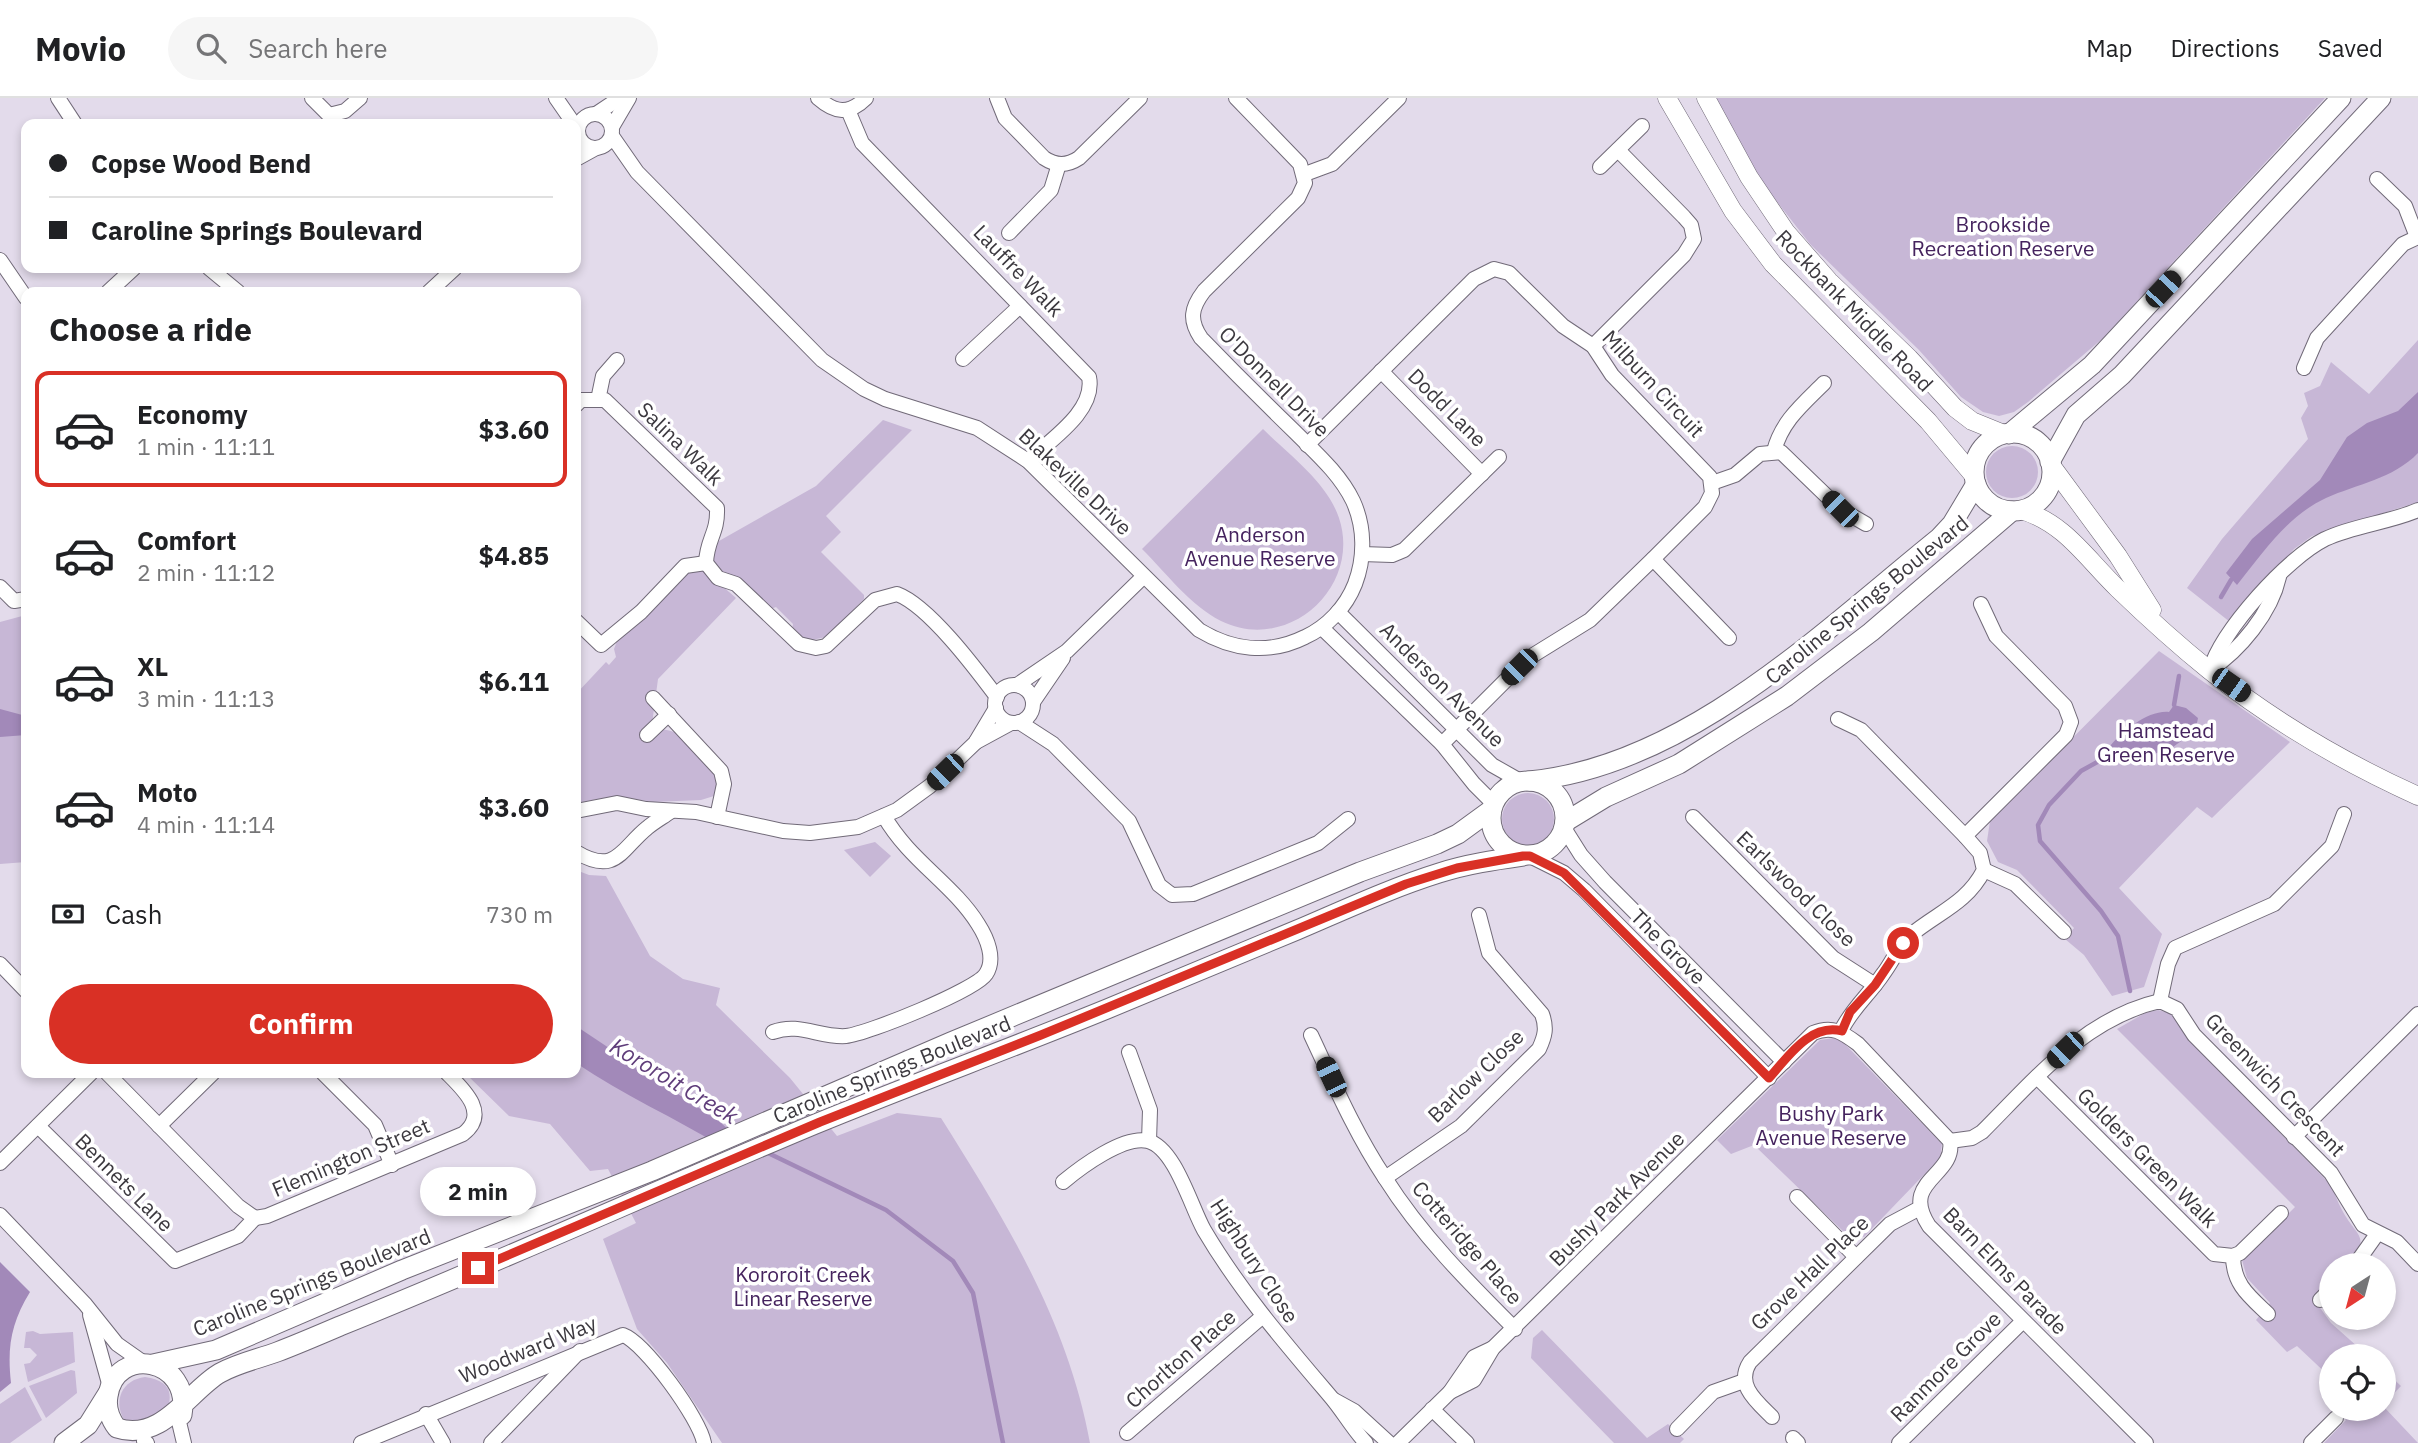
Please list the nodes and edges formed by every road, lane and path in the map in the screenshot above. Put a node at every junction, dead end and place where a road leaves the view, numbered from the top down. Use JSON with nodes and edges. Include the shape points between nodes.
{"nodes":[{"id":1,"x":58,"y":98,"type":"edge"},
{"id":2,"x":312,"y":98,"type":"edge"},
{"id":3,"x":360,"y":98,"type":"edge"},
{"id":4,"x":556,"y":98,"type":"edge"},
{"id":5,"x":564,"y":98,"type":"edge"},
{"id":6,"x":621,"y":98,"type":"edge"},
{"id":7,"x":629,"y":98,"type":"edge"},
{"id":8,"x":818,"y":98,"type":"edge"},
{"id":9,"x":866,"y":98,"type":"edge"},
{"id":10,"x":997,"y":98,"type":"edge"},
{"id":11,"x":1140,"y":98,"type":"edge"},
{"id":12,"x":1236,"y":98,"type":"edge"},
{"id":13,"x":1399,"y":98,"type":"edge"},
{"id":14,"x":1667,"y":98,"type":"edge"},
{"id":15,"x":1706,"y":98,"type":"edge"},
{"id":16,"x":2340,"y":98,"type":"edge"},
{"id":17,"x":2381,"y":98,"type":"edge"},
{"id":18,"x":848,"y":110,"type":"junction"},
{"id":19,"x":592,"y":115,"type":"junction"},
{"id":20,"x":72,"y":119,"type":"edge"},
{"id":21,"x":328,"y":119,"type":"edge"},
{"id":22,"x":569,"y":119,"type":"edge"},
{"id":23,"x":1643,"y":126,"type":"dead end"},
{"id":24,"x":581,"y":127,"type":"edge"},
{"id":25,"x":581,"y":139,"type":"edge"},
{"id":26,"x":605,"y":139,"type":"junction"},
{"id":27,"x":1618,"y":150,"type":"junction"},
{"id":28,"x":581,"y":156,"type":"edge"},
{"id":29,"x":1059,"y":164,"type":"junction"},
{"id":30,"x":1600,"y":167,"type":"dead end"},
{"id":31,"x":1305,"y":174,"type":"junction"},
{"id":32,"x":2377,"y":179,"type":"dead end"},
{"id":33,"x":1009,"y":233,"type":"dead end"},
{"id":34,"x":2418,"y":237,"type":"edge"},
{"id":35,"x":0,"y":260,"type":"edge"},
{"id":36,"x":129,"y":273,"type":"edge"},
{"id":37,"x":215,"y":273,"type":"edge"},
{"id":38,"x":450,"y":273,"type":"edge"},
{"id":39,"x":113,"y":287,"type":"edge"},
{"id":40,"x":232,"y":287,"type":"edge"},
{"id":41,"x":434,"y":287,"type":"edge"},
{"id":42,"x":21,"y":291,"type":"edge"},
{"id":43,"x":1020,"y":306,"type":"junction"},
{"id":44,"x":1593,"y":346,"type":"junction"},
{"id":45,"x":963,"y":359,"type":"dead end"},
{"id":46,"x":617,"y":360,"type":"dead end"},
{"id":47,"x":2304,"y":368,"type":"dead end"},
{"id":48,"x":1381,"y":371,"type":"junction"},
{"id":49,"x":1824,"y":383,"type":"dead end"},
{"id":50,"x":581,"y":400,"type":"edge"},
{"id":51,"x":598,"y":400,"type":"junction"},
{"id":52,"x":2006,"y":434,"type":"junction"},
{"id":53,"x":1307,"y":445,"type":"junction"},
{"id":54,"x":1774,"y":451,"type":"junction"},
{"id":55,"x":1499,"y":457,"type":"dead end"},
{"id":56,"x":1028,"y":461,"type":"junction"},
{"id":57,"x":2051,"y":463,"type":"junction"},
{"id":58,"x":1482,"y":474,"type":"junction"},
{"id":59,"x":1975,"y":480,"type":"junction"},
{"id":60,"x":1712,"y":483,"type":"junction"},
{"id":61,"x":2418,"y":510,"type":"edge"},
{"id":62,"x":2016,"y":511,"type":"junction"},
{"id":63,"x":1866,"y":524,"type":"dead end"},
{"id":64,"x":1362,"y":554,"type":"junction"},
{"id":65,"x":1653,"y":559,"type":"junction"},
{"id":66,"x":706,"y":563,"type":"junction"},
{"id":67,"x":1143,"y":577,"type":"junction"},
{"id":68,"x":0,"y":587,"type":"edge"},
{"id":69,"x":14,"y":602,"type":"edge"},
{"id":70,"x":1981,"y":604,"type":"dead end"},
{"id":71,"x":1330,"y":620,"type":"junction"},
{"id":72,"x":581,"y":626,"type":"edge"},
{"id":73,"x":2170,"y":636,"type":"junction"},
{"id":74,"x":1729,"y":638,"type":"dead end"},
{"id":75,"x":1068,"y":651,"type":"junction"},
{"id":76,"x":968,"y":659,"type":"junction"},
{"id":77,"x":2210,"y":670,"type":"junction"},
{"id":78,"x":1013,"y":686,"type":"junction"},
{"id":79,"x":653,"y":698,"type":"dead end"},
{"id":80,"x":996,"y":703,"type":"junction"},
{"id":81,"x":1032,"y":706,"type":"junction"},
{"id":82,"x":669,"y":714,"type":"junction"},
{"id":83,"x":1838,"y":719,"type":"dead end"},
{"id":84,"x":1015,"y":723,"type":"junction"},
{"id":85,"x":1456,"y":730,"type":"junction"},
{"id":86,"x":647,"y":735,"type":"dead end"},
{"id":87,"x":975,"y":743,"type":"junction"},
{"id":88,"x":1053,"y":744,"type":"junction"},
{"id":89,"x":1442,"y":744,"type":"junction"},
{"id":90,"x":1525,"y":781,"type":"junction"},
{"id":91,"x":2418,"y":796,"type":"edge"},
{"id":92,"x":1492,"y":806,"type":"junction"},
{"id":93,"x":636,"y":807,"type":"junction"},
{"id":94,"x":581,"y":810,"type":"edge"},
{"id":95,"x":670,"y":812,"type":"junction"},
{"id":96,"x":2344,"y":814,"type":"dead end"},
{"id":97,"x":884,"y":816,"type":"junction"},
{"id":98,"x":717,"y":817,"type":"junction"},
{"id":99,"x":1693,"y":817,"type":"dead end"},
{"id":100,"x":1348,"y":819,"type":"dead end"},
{"id":101,"x":1564,"y":825,"type":"junction"},
{"id":102,"x":650,"y":826,"type":"junction"},
{"id":103,"x":1965,"y":836,"type":"junction"},
{"id":104,"x":581,"y":854,"type":"edge"},
{"id":105,"x":1527,"y":856,"type":"junction"},
{"id":106,"x":1984,"y":870,"type":"junction"},
{"id":107,"x":1479,"y":915,"type":"dead end"},
{"id":108,"x":2064,"y":932,"type":"dead end"},
{"id":109,"x":0,"y":964,"type":"edge"},
{"id":110,"x":1875,"y":985,"type":"junction"},
{"id":111,"x":21,"y":986,"type":"edge"},
{"id":112,"x":2160,"y":1001,"type":"junction"},
{"id":113,"x":2418,"y":1014,"type":"edge"},
{"id":114,"x":1842,"y":1031,"type":"junction"},
{"id":115,"x":773,"y":1032,"type":"dead end"},
{"id":116,"x":1311,"y":1035,"type":"dead end"},
{"id":117,"x":1129,"y":1052,"type":"dead end"},
{"id":118,"x":1784,"y":1062,"type":"junction"},
{"id":119,"x":2037,"y":1077,"type":"junction"},
{"id":120,"x":86,"y":1078,"type":"edge"},
{"id":121,"x":112,"y":1078,"type":"edge"},
{"id":122,"x":209,"y":1078,"type":"edge"},
{"id":123,"x":328,"y":1078,"type":"edge"},
{"id":124,"x":452,"y":1078,"type":"edge"},
{"id":125,"x":1769,"y":1078,"type":"junction"},
{"id":126,"x":38,"y":1126,"type":"junction"},
{"id":127,"x":159,"y":1126,"type":"junction"},
{"id":128,"x":2294,"y":1137,"type":"junction"},
{"id":129,"x":1149,"y":1141,"type":"junction"},
{"id":130,"x":1950,"y":1141,"type":"junction"},
{"id":131,"x":0,"y":1163,"type":"edge"},
{"id":132,"x":392,"y":1165,"type":"junction"},
{"id":133,"x":1385,"y":1178,"type":"junction"},
{"id":134,"x":1063,"y":1182,"type":"dead end"},
{"id":135,"x":1797,"y":1197,"type":"dead end"},
{"id":136,"x":1920,"y":1208,"type":"junction"},
{"id":137,"x":2281,"y":1213,"type":"dead end"},
{"id":138,"x":0,"y":1215,"type":"edge"},
{"id":139,"x":254,"y":1217,"type":"junction"},
{"id":140,"x":2378,"y":1234,"type":"junction"},
{"id":141,"x":2364,"y":1253,"type":"edge"},
{"id":142,"x":2232,"y":1256,"type":"junction"},
{"id":143,"x":1856,"y":1257,"type":"junction"},
{"id":144,"x":2418,"y":1264,"type":"edge"},
{"id":145,"x":86,"y":1304,"type":"junction"},
{"id":146,"x":2268,"y":1314,"type":"dead end"},
{"id":147,"x":1263,"y":1316,"type":"junction"},
{"id":148,"x":2023,"y":1321,"type":"junction"},
{"id":149,"x":1515,"y":1329,"type":"junction"},
{"id":150,"x":581,"y":1350,"type":"junction"},
{"id":151,"x":148,"y":1364,"type":"junction"},
{"id":152,"x":1744,"y":1381,"type":"junction"},
{"id":153,"x":109,"y":1390,"type":"junction"},
{"id":154,"x":1333,"y":1399,"type":"junction"},
{"id":155,"x":1432,"y":1409,"type":"junction"},
{"id":156,"x":426,"y":1413,"type":"junction"},
{"id":157,"x":1772,"y":1417,"type":"dead end"},
{"id":158,"x":181,"y":1418,"type":"junction"},
{"id":159,"x":2333,"y":1421,"type":"edge"},
{"id":160,"x":1677,"y":1429,"type":"dead end"},
{"id":161,"x":1127,"y":1433,"type":"dead end"},
{"id":162,"x":141,"y":1442,"type":"edge"},
{"id":163,"x":64,"y":1443,"type":"edge"},
{"id":164,"x":184,"y":1443,"type":"edge"},
{"id":165,"x":361,"y":1443,"type":"edge"},
{"id":166,"x":443,"y":1443,"type":"edge"},
{"id":167,"x":491,"y":1443,"type":"edge"},
{"id":168,"x":704,"y":1443,"type":"edge"},
{"id":169,"x":1366,"y":1443,"type":"edge"},
{"id":170,"x":1389,"y":1443,"type":"edge"},
{"id":171,"x":1398,"y":1443,"type":"edge"},
{"id":172,"x":1467,"y":1443,"type":"edge"},
{"id":173,"x":1899,"y":1443,"type":"edge"},
{"id":174,"x":2146,"y":1443,"type":"edge"},
{"id":175,"x":2311,"y":1443,"type":"edge"}],
"edges":[{"from":1,"to":20,"type":"street"},
{"from":2,"to":21,"type":"street"},
{"from":3,"to":21,"type":"street"},
{"from":4,"to":22,"type":"street"},
{"from":5,"to":19,"type":"street"},
{"from":6,"to":19,"type":"street"},
{"from":7,"to":26,"type":"street"},
{"from":8,"to":18,"type":"street","via":[[834,110]]},
{"from":9,"to":18,"type":"street"},
{"from":10,"to":29,"type":"street","via":[[1005,118],[1044,158]]},
{"from":11,"to":29,"type":"street","via":[[1079,159]]},
{"from":12,"to":31,"type":"street"},
{"from":13,"to":31,"type":"street","via":[[1332,164]]},
{"from":14,"to":59,"type":"street","name":"Rockbank Middle Road","via":[[1733,211],[1773,264],[1912,405]]},
{"from":15,"to":52,"type":"street","name":"Rockbank Middle Road","via":[[1749,177],[1786,232],[1829,281],[1955,408],[1972,421]]},
{"from":16,"to":52,"type":"main road","via":[[2092,365]]},
{"from":17,"to":57,"type":"main road","via":[[2122,375],[2076,415]]},
{"from":18,"to":43,"type":"street","name":"Lauffre Walk","via":[[862,143]]},
{"from":19,"to":24,"type":"street"},
{"from":19,"to":26,"type":"street","via":[[606,118]]},
{"from":23,"to":27,"type":"street"},
{"from":25,"to":26,"type":"street","via":[[583,143]]},
{"from":26,"to":28,"type":"street"},
{"from":26,"to":56,"type":"street","name":"Blakeville Drive","via":[[843,377],[885,399],[977,428]]},
{"from":27,"to":30,"type":"street"},
{"from":27,"to":44,"type":"street","via":[[1691,225],[1694,239],[1684,255]]},
{"from":29,"to":33,"type":"street","via":[[1051,190]]},
{"from":31,"to":53,"type":"street","name":"O'Donnell Drive","via":[[1298,198],[1204,291],[1192,314],[1200,338]]},
{"from":32,"to":34,"type":"street","via":[[2405,206]]},
{"from":34,"to":47,"type":"street","via":[[2403,244],[2317,338]]},
{"from":35,"to":42,"type":"street"},
{"from":36,"to":39,"type":"street"},
{"from":37,"to":40,"type":"street"},
{"from":38,"to":41,"type":"street"},
{"from":43,"to":45,"type":"street"},
{"from":43,"to":56,"type":"street","name":"Lauffre Walk","via":[[1078,362],[1090,384],[1084,406]]},
{"from":44,"to":48,"type":"street","name":"Milburn Circuit","via":[[1563,326],[1516,278],[1494,269],[1474,279]]},
{"from":44,"to":60,"type":"street","name":"Milburn Circuit","via":[[1612,375],[1706,471]]},
{"from":46,"to":51,"type":"street","via":[[603,376]]},
{"from":48,"to":53,"type":"street","name":"Milburn Circuit"},
{"from":48,"to":58,"type":"street","name":"Dodd Lane"},
{"from":49,"to":54,"type":"street","via":[[1782,426]]},
{"from":50,"to":51,"type":"street"},
{"from":51,"to":66,"type":"street","name":"Salina Walk","via":[[606,400],[716,509],[718,527],[707,546]]},
{"from":52,"to":57,"type":"main road","via":[[2020,434],[2039,444]]},
{"from":52,"to":59,"type":"main road","via":[[1984,445]]},
{"from":53,"to":64,"type":"street","name":"O'Donnell Drive","via":[[1354,503]]},
{"from":54,"to":60,"type":"street","via":[[1760,454],[1735,475]]},
{"from":54,"to":63,"type":"street","via":[[1788,457],[1840,509]]},
{"from":55,"to":58,"type":"street"},
{"from":56,"to":67,"type":"street","name":"Blakeville Drive"},
{"from":57,"to":62,"type":"main road","via":[[2042,499]]},
{"from":57,"to":73,"type":"street"},
{"from":58,"to":64,"type":"street","via":[[1404,550],[1392,555]]},
{"from":59,"to":62,"type":"main road","via":[[1986,500]]},
{"from":59,"to":90,"type":"main road","name":"Caroline Springs Boulevard","via":[[1952,524],[1939,538],[1816,639],[1733,698],[1625,759],[1562,778]]},
{"from":60,"to":65,"type":"street","via":[[1704,507]]},
{"from":61,"to":77,"type":"street","via":[[2311,547],[2259,594],[2220,645]]},
{"from":62,"to":73,"type":"street","via":[[2055,525],[2071,537]]},
{"from":62,"to":101,"type":"main road","name":"Caroline Springs Boulevard","via":[[1787,696],[1679,764],[1606,797]]},
{"from":64,"to":71,"type":"street","name":"O'Donnell Drive","via":[[1353,589]]},
{"from":65,"to":74,"type":"street"},
{"from":65,"to":85,"type":"street","via":[[1583,625],[1527,659]]},
{"from":66,"to":72,"type":"street","via":[[685,566],[601,645]]},
{"from":66,"to":76,"type":"street","via":[[718,578],[736,584],[807,647],[826,646],[875,600],[897,594],[914,603]]},
{"from":67,"to":71,"type":"street","name":"Blakeville Drive","via":[[1199,630],[1230,646],[1278,646],[1305,638]]},
{"from":67,"to":75,"type":"street"},
{"from":68,"to":69,"type":"street"},
{"from":70,"to":103,"type":"street","via":[[1996,636],[2065,706],[2071,722],[2066,735]]},
{"from":71,"to":85,"type":"street","name":"Anderson Avenue"},
{"from":71,"to":89,"type":"street","name":"Anderson Avenue"},
{"from":73,"to":77,"type":"street"},
{"from":75,"to":78,"type":"street"},
{"from":75,"to":81,"type":"street"},
{"from":76,"to":78,"type":"street"},
{"from":76,"to":80,"type":"street"},
{"from":77,"to":91,"type":"street","via":[[2338,755]]},
{"from":78,"to":80,"type":"street"},
{"from":78,"to":81,"type":"street","via":[[1027,691]]},
{"from":79,"to":82,"type":"street"},
{"from":80,"to":84,"type":"street","via":[[1001,718]]},
{"from":80,"to":87,"type":"street"},
{"from":81,"to":84,"type":"street"},
{"from":81,"to":88,"type":"street"},
{"from":82,"to":86,"type":"street"},
{"from":82,"to":98,"type":"street","via":[[721,771],[724,784]]},
{"from":83,"to":103,"type":"street","via":[[1861,730]]},
{"from":84,"to":87,"type":"street"},
{"from":84,"to":88,"type":"street"},
{"from":85,"to":89,"type":"street"},
{"from":85,"to":90,"type":"street","name":"Anderson Avenue","via":[[1492,765]]},
{"from":87,"to":97,"type":"street","via":[[914,800]]},
{"from":88,"to":100,"type":"street","via":[[1129,821],[1159,885],[1172,895],[1193,894],[1318,843]]},
{"from":89,"to":92,"type":"street","name":"Anderson Avenue"},
{"from":90,"to":92,"type":"main road","via":[[1505,789]]},
{"from":90,"to":101,"type":"main road","via":[[1541,783],[1559,799]]},
{"from":92,"to":105,"type":"main road","via":[[1494,834],[1511,852]]},
{"from":92,"to":151,"type":"main road","name":"Caroline Springs Boulevard","via":[[1458,834],[1437,844],[1360,872],[652,1171],[216,1350]]},
{"from":93,"to":94,"type":"street","via":[[617,803]]},
{"from":93,"to":95,"type":"street"},
{"from":93,"to":102,"type":"street"},
{"from":95,"to":98,"type":"street"},
{"from":95,"to":102,"type":"street"},
{"from":96,"to":112,"type":"street","via":[[2332,846],[2274,904],[2175,948]]},
{"from":97,"to":98,"type":"street","via":[[858,827],[810,833]]},
{"from":97,"to":115,"type":"street","via":[[904,848],[979,925],[990,957],[986,974],[962,992],[861,1033],[837,1036],[790,1027]]},
{"from":99,"to":110,"type":"street","name":"Earlswood Close","via":[[1833,958]]},
{"from":101,"to":105,"type":"main road","via":[[1552,847]]},
{"from":101,"to":118,"type":"street","name":"The Grove","via":[[1581,855],[1605,882]]},
{"from":102,"to":104,"type":"street","via":[[617,857],[595,860]]},
{"from":103,"to":106,"type":"street","via":[[1980,853]]},
{"from":105,"to":125,"type":"street","name":"The Grove","via":[[1553,866],[1584,890]]},
{"from":105,"to":158,"type":"main road","name":"Caroline Springs Boulevard","via":[[1461,867],[1406,884],[820,1122],[417,1295],[227,1369],[203,1386]]},
{"from":106,"to":108,"type":"street","via":[[2015,884]]},
{"from":106,"to":110,"type":"street","via":[[1962,900],[1909,936]]},
{"from":107,"to":133,"type":"street","name":"Barlow Close","via":[[1489,953],[1542,1014],[1545,1036],[1538,1049],[1461,1126]]},
{"from":109,"to":111,"type":"street"},
{"from":110,"to":114,"type":"street","via":[[1850,1012]]},
{"from":112,"to":119,"type":"street","via":[[2076,1041]]},
{"from":112,"to":128,"type":"street","name":"Greenwich Crescent","via":[[2177,1009],[2194,1035]]},
{"from":113,"to":128,"type":"street"},
{"from":114,"to":118,"type":"street","via":[[1812,1033]]},
{"from":114,"to":130,"type":"street"},
{"from":116,"to":133,"type":"street","name":"Cotteridge Place","via":[[1351,1120]]},
{"from":117,"to":129,"type":"street","via":[[1150,1110]]},
{"from":118,"to":125,"type":"street"},
{"from":119,"to":130,"type":"street","via":[[1982,1132]]},
{"from":119,"to":142,"type":"street","name":"Golders Green Walk","via":[[2206,1248]]},
{"from":120,"to":126,"type":"street"},
{"from":121,"to":127,"type":"street"},
{"from":122,"to":127,"type":"street"},
{"from":123,"to":132,"type":"street","via":[[375,1125]]},
{"from":124,"to":132,"type":"street","name":"Flemington Street","via":[[475,1110],[472,1125],[463,1134]]},
{"from":125,"to":149,"type":"street","name":"Bushy Park Avenue"},
{"from":126,"to":131,"type":"street"},
{"from":126,"to":139,"type":"street","name":"Bennets Lane","via":[[175,1261],[238,1236]]},
{"from":127,"to":139,"type":"street"},
{"from":128,"to":140,"type":"street","name":"Greenwich Crescent","via":[[2341,1186],[2362,1225]]},
{"from":129,"to":134,"type":"street","via":[[1129,1143],[1096,1158]]},
{"from":129,"to":147,"type":"street","name":"Highbury Close","via":[[1170,1159],[1203,1228]]},
{"from":130,"to":136,"type":"street","name":"Barn Elms Parade","via":[[1947,1159],[1920,1195]]},
{"from":132,"to":139,"type":"street","name":"Flemington Street","via":[[267,1216]]},
{"from":133,"to":149,"type":"street","name":"Cotteridge Place","via":[[1442,1254]]},
{"from":135,"to":143,"type":"street"},
{"from":136,"to":143,"type":"street","name":"Grove Hall Place","via":[[1889,1224]]},
{"from":136,"to":148,"type":"street","name":"Barn Elms Parade","via":[[1929,1226]]},
{"from":137,"to":142,"type":"street","via":[[2246,1249]]},
{"from":138,"to":145,"type":"street"},
{"from":140,"to":141,"type":"street"},
{"from":140,"to":144,"type":"street","name":"Greenwich Crescent","via":[[2397,1242]]},
{"from":142,"to":146,"type":"street","via":[[2236,1279]]},
{"from":143,"to":152,"type":"street","name":"Grove Hall Place","via":[[1749,1362]]},
{"from":145,"to":151,"type":"street","via":[[117,1344]]},
{"from":145,"to":153,"type":"street","via":[[98,1335]]},
{"from":147,"to":154,"type":"street","name":"Highbury Close"},
{"from":147,"to":161,"type":"street","name":"Chorlton Place"},
{"from":148,"to":173,"type":"street","name":"Ranmore Grove"},
{"from":148,"to":174,"type":"street","name":"Barn Elms Parade"},
{"from":149,"to":155,"type":"street","name":"Bushy Park Avenue","via":[[1474,1357]]},
{"from":150,"to":156,"type":"street","name":"Woodward Way"},
{"from":150,"to":167,"type":"street"},
{"from":150,"to":168,"type":"street","name":"Woodward Way","via":[[622,1335],[632,1339],[696,1420]]},
{"from":151,"to":153,"type":"main road","via":[[123,1371]]},
{"from":151,"to":158,"type":"main road","via":[[175,1377],[182,1389]]},
{"from":152,"to":157,"type":"street"},
{"from":152,"to":160,"type":"street","via":[[1713,1392]]},
{"from":153,"to":162,"type":"main road","via":[[110,1418]]},
{"from":153,"to":163,"type":"main road","via":[[88,1425]]},
{"from":154,"to":169,"type":"street","name":"Highbury Close"},
{"from":154,"to":170,"type":"street","name":"Highbury Close","via":[[1354,1411]]},
{"from":155,"to":171,"type":"street","name":"Bushy Park Avenue"},
{"from":155,"to":172,"type":"street"},
{"from":156,"to":165,"type":"street","name":"Woodward Way"},
{"from":156,"to":166,"type":"street"},
{"from":158,"to":162,"type":"main road","via":[[164,1436]]},
{"from":158,"to":164,"type":"street"},
{"from":159,"to":175,"type":"street"}]}
